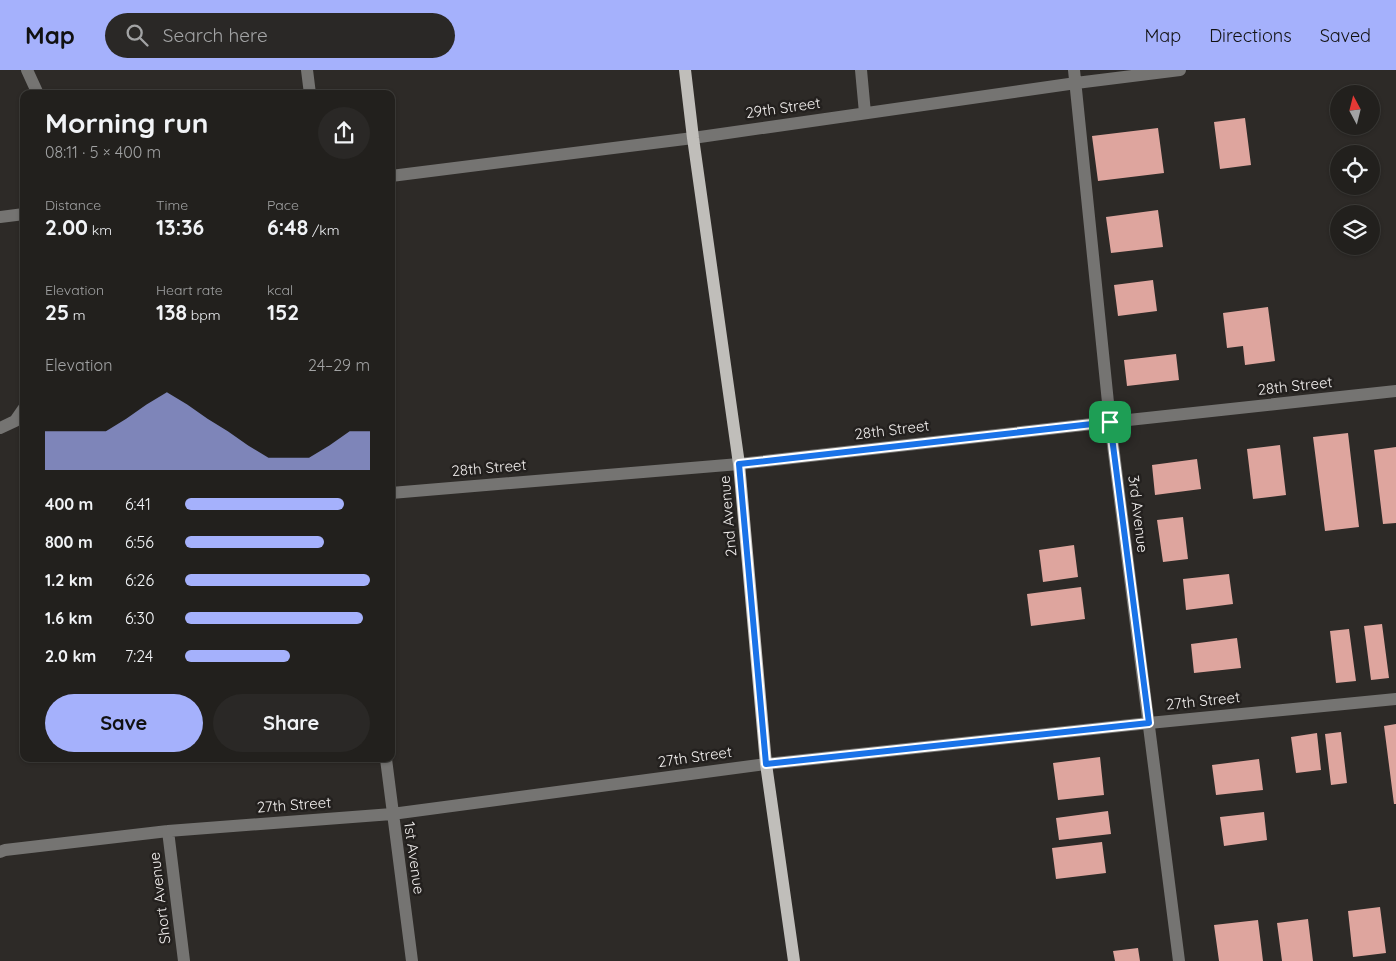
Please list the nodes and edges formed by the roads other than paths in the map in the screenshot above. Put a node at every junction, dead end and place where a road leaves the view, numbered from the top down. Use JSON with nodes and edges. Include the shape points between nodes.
{"nodes":[{"id":1,"x":27,"y":70,"type":"edge"},
{"id":2,"x":307,"y":70,"type":"edge"},
{"id":3,"x":685,"y":70,"type":"edge"},
{"id":4,"x":860,"y":70,"type":"edge"},
{"id":5,"x":1180,"y":70,"type":"edge"},
{"id":6,"x":1075,"y":76,"type":"edge"},
{"id":7,"x":36,"y":90,"type":"edge"},
{"id":8,"x":310,"y":90,"type":"edge"},
{"id":9,"x":866,"y":113,"type":"junction"},
{"id":10,"x":692,"y":138,"type":"junction"},
{"id":11,"x":395,"y":175,"type":"edge"},
{"id":12,"x":20,"y":214,"type":"edge"},
{"id":13,"x":0,"y":217,"type":"edge"},
{"id":14,"x":1396,"y":392,"type":"edge"},
{"id":15,"x":20,"y":413,"type":"edge"},
{"id":16,"x":1110,"y":422,"type":"junction"},
{"id":17,"x":0,"y":428,"type":"edge"},
{"id":18,"x":739,"y":464,"type":"junction"},
{"id":19,"x":395,"y":493,"type":"edge"},
{"id":20,"x":1396,"y":699,"type":"edge"},
{"id":21,"x":1149,"y":723,"type":"junction"},
{"id":22,"x":386,"y":762,"type":"edge"},
{"id":23,"x":766,"y":764,"type":"junction"},
{"id":24,"x":392,"y":814,"type":"junction"},
{"id":25,"x":168,"y":832,"type":"junction"},
{"id":26,"x":0,"y":852,"type":"edge"},
{"id":27,"x":184,"y":961,"type":"edge"},
{"id":28,"x":412,"y":961,"type":"edge"},
{"id":29,"x":794,"y":961,"type":"edge"},
{"id":30,"x":1180,"y":961,"type":"edge"}],
"edges":[{"from":1,"to":7,"type":"street"},
{"from":2,"to":8,"type":"street"},
{"from":3,"to":10,"type":"main road","name":"2nd Avenue"},
{"from":4,"to":9,"type":"street"},
{"from":5,"to":6,"type":"street","name":"29th Street"},
{"from":6,"to":9,"type":"street","name":"29th Street"},
{"from":6,"to":16,"type":"street","name":"3rd Avenue"},
{"from":9,"to":10,"type":"street","name":"29th Street"},
{"from":10,"to":11,"type":"street","name":"29th Street"},
{"from":10,"to":18,"type":"main road","name":"2nd Avenue"},
{"from":12,"to":13,"type":"street"},
{"from":14,"to":16,"type":"street","name":"28th Street"},
{"from":15,"to":17,"type":"street"},
{"from":16,"to":18,"type":"street","name":"28th Street"},
{"from":16,"to":21,"type":"street","name":"3rd Avenue"},
{"from":18,"to":19,"type":"street","name":"28th Street"},
{"from":18,"to":23,"type":"main road","name":"2nd Avenue"},
{"from":20,"to":21,"type":"street","name":"27th Street"},
{"from":21,"to":23,"type":"street","name":"27th Street"},
{"from":21,"to":30,"type":"street","name":"3rd Avenue"},
{"from":22,"to":24,"type":"street","name":"1st Avenue"},
{"from":23,"to":24,"type":"street","name":"27th Street"},
{"from":23,"to":29,"type":"main road","name":"2nd Avenue"},
{"from":24,"to":25,"type":"street","name":"27th Street"},
{"from":24,"to":28,"type":"street","name":"1st Avenue"},
{"from":25,"to":26,"type":"street","name":"27th Street"},
{"from":25,"to":27,"type":"street","name":"Short Avenue"}]}
